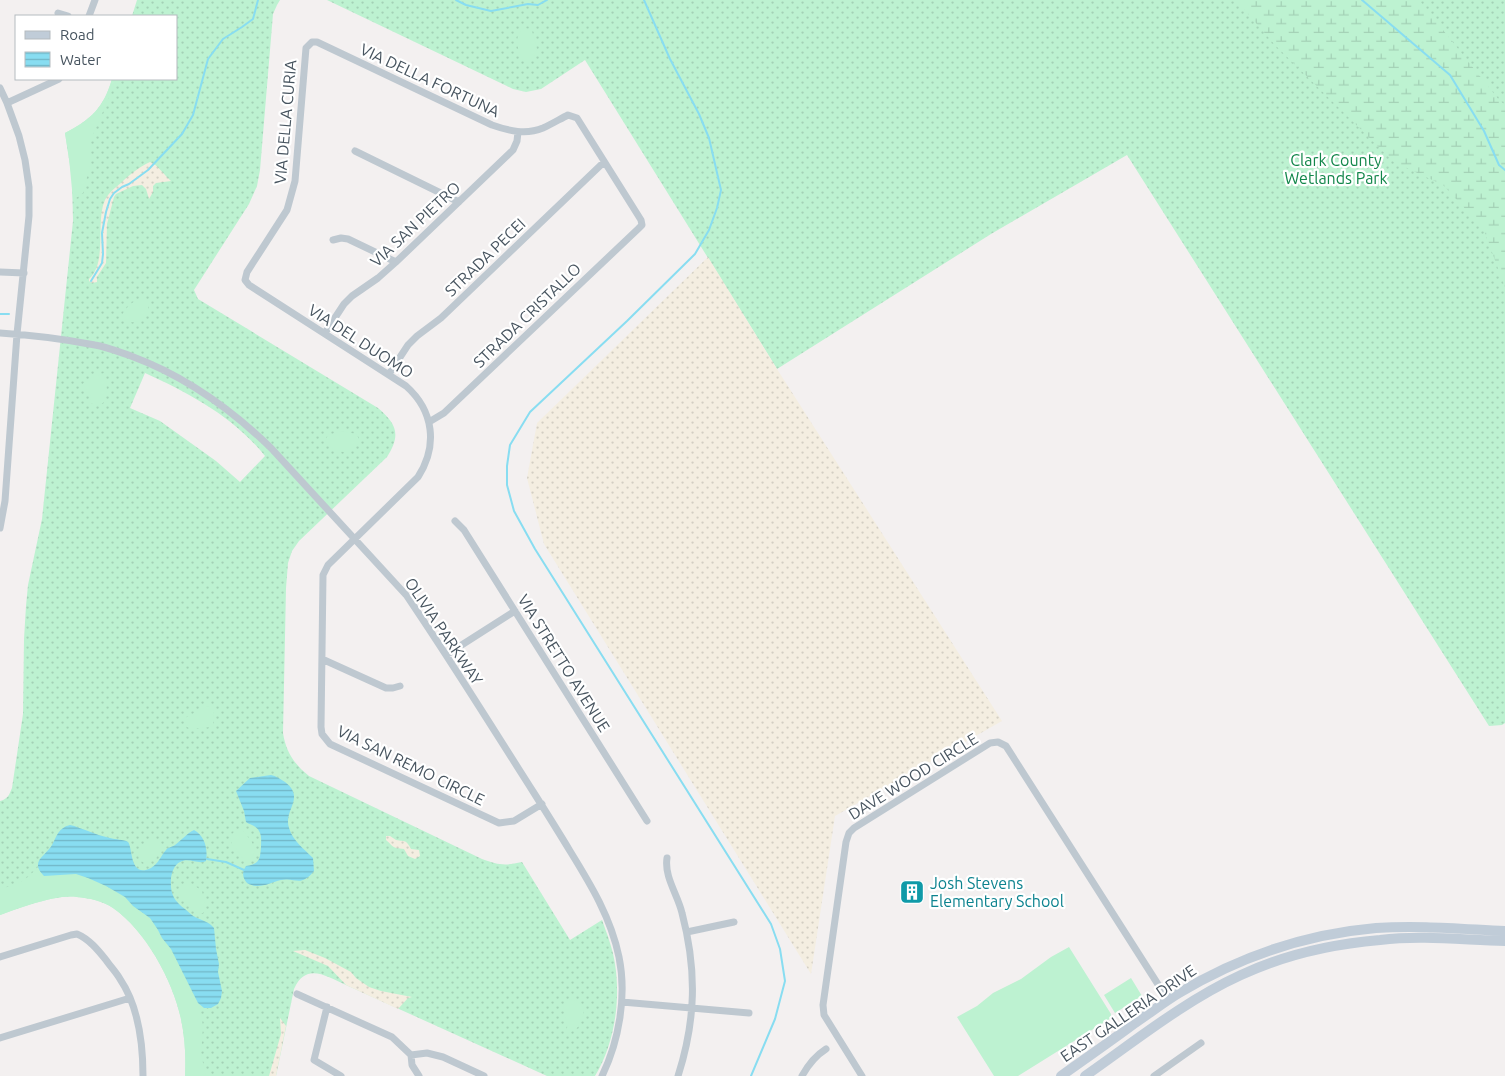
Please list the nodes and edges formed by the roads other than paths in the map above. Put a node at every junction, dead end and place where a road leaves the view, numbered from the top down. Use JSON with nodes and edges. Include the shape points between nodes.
{"nodes":[{"id":1,"x":94,"y":0,"type":"edge"},
{"id":2,"x":58,"y":13,"type":"dead end"},
{"id":3,"x":65,"y":15,"type":"edge"},
{"id":4,"x":89,"y":15,"type":"edge"},
{"id":5,"x":308,"y":44,"type":"joint"},
{"id":6,"x":57,"y":80,"type":"edge"},
{"id":7,"x":0,"y":88,"type":"edge"},
{"id":8,"x":7,"y":103,"type":"junction"},
{"id":9,"x":518,"y":132,"type":"junction"},
{"id":10,"x":355,"y":151,"type":"dead end"},
{"id":11,"x":604,"y":162,"type":"junction"},
{"id":12,"x":459,"y":202,"type":"junction"},
{"id":13,"x":332,"y":240,"type":"dead end"},
{"id":14,"x":396,"y":262,"type":"junction"},
{"id":15,"x":0,"y":272,"type":"edge"},
{"id":16,"x":24,"y":272,"type":"junction"},
{"id":17,"x":245,"y":280,"type":"joint"},
{"id":18,"x":0,"y":333,"type":"edge"},
{"id":19,"x":325,"y":333,"type":"junction"},
{"id":20,"x":17,"y":334,"type":"junction"},
{"id":21,"x":389,"y":374,"type":"junction"},
{"id":22,"x":429,"y":422,"type":"junction"},
{"id":23,"x":455,"y":521,"type":"dead end"},
{"id":24,"x":0,"y":528,"type":"edge"},
{"id":25,"x":355,"y":538,"type":"junction"},
{"id":26,"x":515,"y":611,"type":"junction"},
{"id":27,"x":446,"y":655,"type":"junction"},
{"id":28,"x":322,"y":659,"type":"junction"},
{"id":29,"x":400,"y":686,"type":"dead end"},
{"id":30,"x":542,"y":804,"type":"junction"},
{"id":31,"x":647,"y":821,"type":"dead end"},
{"id":32,"x":667,"y":858,"type":"dead end"},
{"id":33,"x":734,"y":922,"type":"dead end"},
{"id":34,"x":1505,"y":931,"type":"edge"},
{"id":35,"x":687,"y":932,"type":"junction"},
{"id":36,"x":1505,"y":941,"type":"edge"},
{"id":37,"x":0,"y":957,"type":"edge"},
{"id":38,"x":296,"y":994,"type":"dead end"},
{"id":39,"x":1199,"y":997,"type":"junction"},
{"id":40,"x":130,"y":998,"type":"junction"},
{"id":41,"x":1168,"y":1000,"type":"junction"},
{"id":42,"x":622,"y":1002,"type":"junction"},
{"id":43,"x":327,"y":1007,"type":"junction"},
{"id":44,"x":692,"y":1008,"type":"junction"},
{"id":45,"x":749,"y":1013,"type":"dead end"},
{"id":46,"x":0,"y":1038,"type":"edge"},
{"id":47,"x":1201,"y":1043,"type":"dead end"},
{"id":48,"x":826,"y":1049,"type":"dead end"},
{"id":49,"x":411,"y":1055,"type":"junction"},
{"id":50,"x":142,"y":1076,"type":"edge"},
{"id":51,"x":341,"y":1076,"type":"edge"},
{"id":52,"x":419,"y":1076,"type":"edge"},
{"id":53,"x":484,"y":1076,"type":"edge"},
{"id":54,"x":602,"y":1076,"type":"edge"},
{"id":55,"x":678,"y":1076,"type":"edge"},
{"id":56,"x":802,"y":1076,"type":"edge"},
{"id":57,"x":862,"y":1076,"type":"edge"},
{"id":58,"x":1061,"y":1076,"type":"edge"},
{"id":59,"x":1085,"y":1076,"type":"edge"},
{"id":60,"x":1154,"y":1076,"type":"edge"}],
"edges":[{"from":1,"to":4,"type":"street"},
{"from":2,"to":3,"type":"street"},
{"from":5,"to":9,"type":"street","name":"VIA DELLA FORTUNA","via":[[317,42],[492,125]]},
{"from":5,"to":17,"type":"street","name":"VIA DELLA CURIA","via":[[290,201]]},
{"from":6,"to":8,"type":"street"},
{"from":7,"to":8,"type":"street"},
{"from":8,"to":16,"type":"street","via":[[23,152],[29,187]]},
{"from":9,"to":11,"type":"street","name":"VIA DELLA FORTUNA","via":[[543,128],[568,115],[577,118]]},
{"from":9,"to":12,"type":"street","name":"VIA SAN PIETRO","via":[[513,150]]},
{"from":10,"to":12,"type":"street"},
{"from":11,"to":21,"type":"street","name":"STRADA PECEI","via":[[417,336]]},
{"from":11,"to":22,"type":"street","name":"STRADA CRISTALLO","via":[[642,226],[444,413]]},
{"from":12,"to":14,"type":"street","name":"VIA SAN PIETRO"},
{"from":13,"to":14,"type":"street","via":[[348,239]]},
{"from":14,"to":19,"type":"street","name":"VIA SAN PIETRO","via":[[344,304]]},
{"from":15,"to":16,"type":"street"},
{"from":16,"to":20,"type":"street"},
{"from":17,"to":19,"type":"street","name":"VIA DEL DUOMO"},
{"from":18,"to":20,"type":"street","name":"OLIVIA PARKWAY"},
{"from":19,"to":21,"type":"street","name":"VIA DEL DUOMO"},
{"from":20,"to":24,"type":"street","via":[[5,501]]},
{"from":20,"to":25,"type":"street","name":"OLIVIA PARKWAY","via":[[105,347],[187,382],[251,428]]},
{"from":21,"to":22,"type":"street","name":"VIA DEL DUOMO","via":[[414,393]]},
{"from":22,"to":25,"type":"street","name":"VIA DEL DUOMO","via":[[430,445],[424,468],[411,485]]},
{"from":23,"to":26,"type":"street","name":"VIA STRETTO AVENUE"},
{"from":25,"to":27,"type":"street","name":"OLIVIA PARKWAY","via":[[407,596]]},
{"from":25,"to":28,"type":"street","name":"VIA SAN REMO CIRCLE","via":[[328,565],[324,575]]},
{"from":26,"to":27,"type":"street"},
{"from":26,"to":31,"type":"street","name":"VIA STRETTO AVENUE"},
{"from":27,"to":30,"type":"street","name":"OLIVIA PARKWAY"},
{"from":28,"to":29,"type":"street","via":[[386,688]]},
{"from":28,"to":30,"type":"street","name":"VIA SAN REMO CIRCLE","via":[[321,727],[330,744],[499,823],[514,821]]},
{"from":30,"to":42,"type":"street","name":"OLIVIA PARKWAY","via":[[604,908],[620,958]]},
{"from":32,"to":35,"type":"street","via":[[666,867]]},
{"from":33,"to":35,"type":"street"},
{"from":34,"to":41,"type":"main road","name":"EAST GALLERIA DRIVE","via":[[1432,927],[1331,934],[1249,958],[1212,974]]},
{"from":35,"to":44,"type":"street","via":[[692,965]]},
{"from":36,"to":39,"type":"main road","name":"EAST GALLERIA DRIVE","via":[[1382,939],[1337,945],[1241,974]]},
{"from":37,"to":40,"type":"street","via":[[77,934],[98,950]]},
{"from":38,"to":43,"type":"street"},
{"from":39,"to":41,"type":"main road"},
{"from":39,"to":59,"type":"main road","name":"EAST GALLERIA DRIVE"},
{"from":40,"to":46,"type":"street"},
{"from":40,"to":50,"type":"street","via":[[143,1050]]},
{"from":41,"to":57,"type":"street","name":"DAVE WOOD CIRCLE","via":[[1006,746],[990,743],[849,833],[823,1005],[824,1015]]},
{"from":41,"to":58,"type":"main road","name":"EAST GALLERIA DRIVE"},
{"from":42,"to":44,"type":"street"},
{"from":42,"to":54,"type":"street","name":"OLIVIA PARKWAY","via":[[615,1042]]},
{"from":43,"to":49,"type":"street","via":[[392,1037]]},
{"from":43,"to":51,"type":"street","via":[[314,1060]]},
{"from":44,"to":45,"type":"street"},
{"from":44,"to":55,"type":"street","via":[[690,1034]]},
{"from":47,"to":60,"type":"street"},
{"from":48,"to":56,"type":"street","via":[[816,1056]]},
{"from":49,"to":52,"type":"street","via":[[412,1065]]},
{"from":49,"to":53,"type":"street","via":[[443,1057]]}]}
